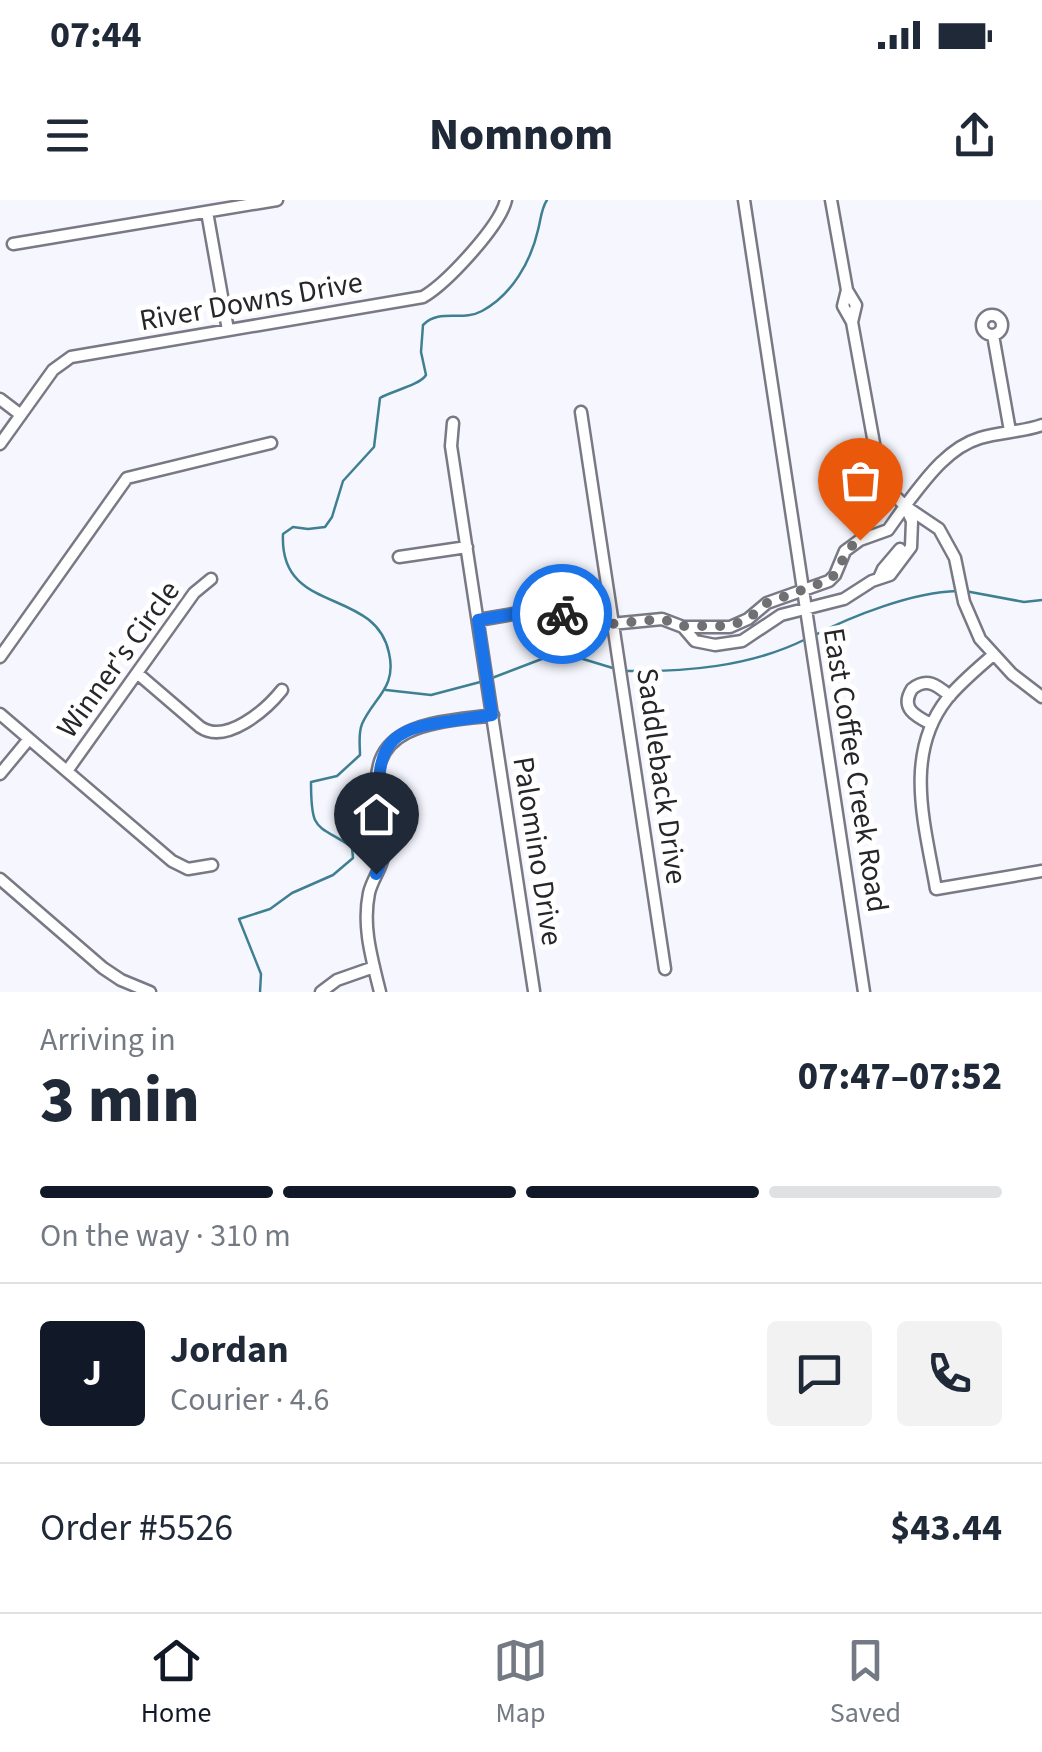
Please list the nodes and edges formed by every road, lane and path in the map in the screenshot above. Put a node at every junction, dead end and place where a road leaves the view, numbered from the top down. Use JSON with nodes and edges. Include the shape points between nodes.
{"nodes":[{"id":1,"x":277,"y":200,"type":"edge"},
{"id":2,"x":506,"y":200,"type":"edge"},
{"id":3,"x":744,"y":200,"type":"edge"},
{"id":4,"x":832,"y":200,"type":"edge"},
{"id":5,"x":207,"y":212,"type":"junction"},
{"id":6,"x":12,"y":244,"type":"dead end"},
{"id":7,"x":228,"y":330,"type":"junction"},
{"id":8,"x":994,"y":335,"type":"dead end"},
{"id":9,"x":0,"y":399,"type":"edge"},
{"id":10,"x":581,"y":412,"type":"dead end"},
{"id":11,"x":20,"y":415,"type":"junction"},
{"id":12,"x":453,"y":422,"type":"dead end"},
{"id":13,"x":1040,"y":427,"type":"edge"},
{"id":14,"x":1010,"y":431,"type":"junction"},
{"id":15,"x":271,"y":443,"type":"dead end"},
{"id":16,"x":0,"y":444,"type":"edge"},
{"id":17,"x":905,"y":506,"type":"junction"},
{"id":18,"x":882,"y":534,"type":"junction"},
{"id":19,"x":467,"y":547,"type":"junction"},
{"id":20,"x":903,"y":552,"type":"junction"},
{"id":21,"x":399,"y":557,"type":"dead end"},
{"id":22,"x":211,"y":579,"type":"dead end"},
{"id":23,"x":804,"y":590,"type":"junction"},
{"id":24,"x":806,"y":608,"type":"junction"},
{"id":25,"x":478,"y":620,"type":"junction"},
{"id":26,"x":614,"y":624,"type":"junction"},
{"id":27,"x":683,"y":626,"type":"junction"},
{"id":28,"x":993,"y":656,"type":"junction"},
{"id":29,"x":0,"y":657,"type":"edge"},
{"id":30,"x":137,"y":673,"type":"junction"},
{"id":31,"x":282,"y":690,"type":"dead end"},
{"id":32,"x":950,"y":696,"type":"junction"},
{"id":33,"x":1042,"y":697,"type":"edge"},
{"id":34,"x":0,"y":714,"type":"edge"},
{"id":35,"x":492,"y":715,"type":"junction"},
{"id":36,"x":930,"y":724,"type":"junction"},
{"id":37,"x":29,"y":740,"type":"junction"},
{"id":38,"x":67,"y":770,"type":"junction"},
{"id":39,"x":0,"y":774,"type":"edge"},
{"id":40,"x":212,"y":864,"type":"dead end"},
{"id":41,"x":1042,"y":871,"type":"edge"},
{"id":42,"x":0,"y":879,"type":"edge"},
{"id":43,"x":374,"y":967,"type":"junction"},
{"id":44,"x":665,"y":969,"type":"dead end"},
{"id":45,"x":534,"y":991,"type":"edge"},
{"id":46,"x":150,"y":992,"type":"edge"},
{"id":47,"x":321,"y":992,"type":"edge"},
{"id":48,"x":380,"y":992,"type":"edge"},
{"id":49,"x":864,"y":992,"type":"edge"}],
"edges":[{"from":1,"to":5,"type":"street"},
{"from":2,"to":7,"type":"street","name":"River Downs Drive","via":[[494,224],[424,297]]},
{"from":3,"to":23,"type":"street","name":"East Coffee Creek Road"},
{"from":4,"to":17,"type":"street","via":[[843,306],[852,322],[881,482]]},
{"from":5,"to":6,"type":"street"},
{"from":5,"to":7,"type":"street"},
{"from":7,"to":11,"type":"street","name":"River Downs Drive","via":[[71,357]]},
{"from":8,"to":14,"type":"street"},
{"from":9,"to":11,"type":"street"},
{"from":10,"to":26,"type":"street","name":"Saddleback Drive"},
{"from":11,"to":16,"type":"street","name":"River Downs Drive"},
{"from":12,"to":19,"type":"street","name":"Palomino Drive"},
{"from":13,"to":14,"type":"street"},
{"from":14,"to":17,"type":"street","via":[[952,453]]},
{"from":15,"to":29,"type":"street","via":[[128,478]]},
{"from":17,"to":18,"type":"street"},
{"from":17,"to":20,"type":"street","via":[[911,546]]},
{"from":17,"to":28,"type":"street","via":[[939,529],[950,546],[968,616]]},
{"from":18,"to":20,"type":"street"},
{"from":18,"to":23,"type":"street","via":[[852,545],[835,575]]},
{"from":19,"to":21,"type":"street"},
{"from":19,"to":25,"type":"street","name":"Palomino Drive"},
{"from":20,"to":24,"type":"street","via":[[890,575],[844,599]]},
{"from":22,"to":30,"type":"street","name":"Winner's Circle"},
{"from":23,"to":24,"type":"street","name":"East Coffee Creek Road"},
{"from":23,"to":27,"type":"street","via":[[730,626]]},
{"from":24,"to":27,"type":"street","via":[[729,644],[695,641]]},
{"from":24,"to":49,"type":"street","name":"East Coffee Creek Road"},
{"from":25,"to":26,"type":"street","via":[[537,610],[591,626]]},
{"from":25,"to":35,"type":"street","name":"Palomino Drive"},
{"from":26,"to":27,"type":"street","via":[[662,619]]},
{"from":26,"to":44,"type":"street","name":"Saddleback Drive"},
{"from":28,"to":32,"type":"street"},
{"from":28,"to":33,"type":"street"},
{"from":30,"to":31,"type":"street","via":[[212,733],[269,706]]},
{"from":30,"to":38,"type":"street","name":"Winner's Circle"},
{"from":32,"to":36,"type":"street"},
{"from":32,"to":36,"type":"street","via":[[930,683],[912,689],[909,709]]},
{"from":34,"to":37,"type":"street"},
{"from":35,"to":43,"type":"street","via":[[415,728],[382,753],[376,785],[383,856],[366,921]]},
{"from":35,"to":45,"type":"street","name":"Palomino Drive"},
{"from":36,"to":41,"type":"street","via":[[920,785],[936,889]]},
{"from":37,"to":38,"type":"street"},
{"from":37,"to":39,"type":"street"},
{"from":38,"to":40,"type":"street","via":[[172,861],[188,869]]},
{"from":42,"to":46,"type":"street","via":[[104,968]]},
{"from":43,"to":47,"type":"street"},
{"from":43,"to":48,"type":"street"}]}
